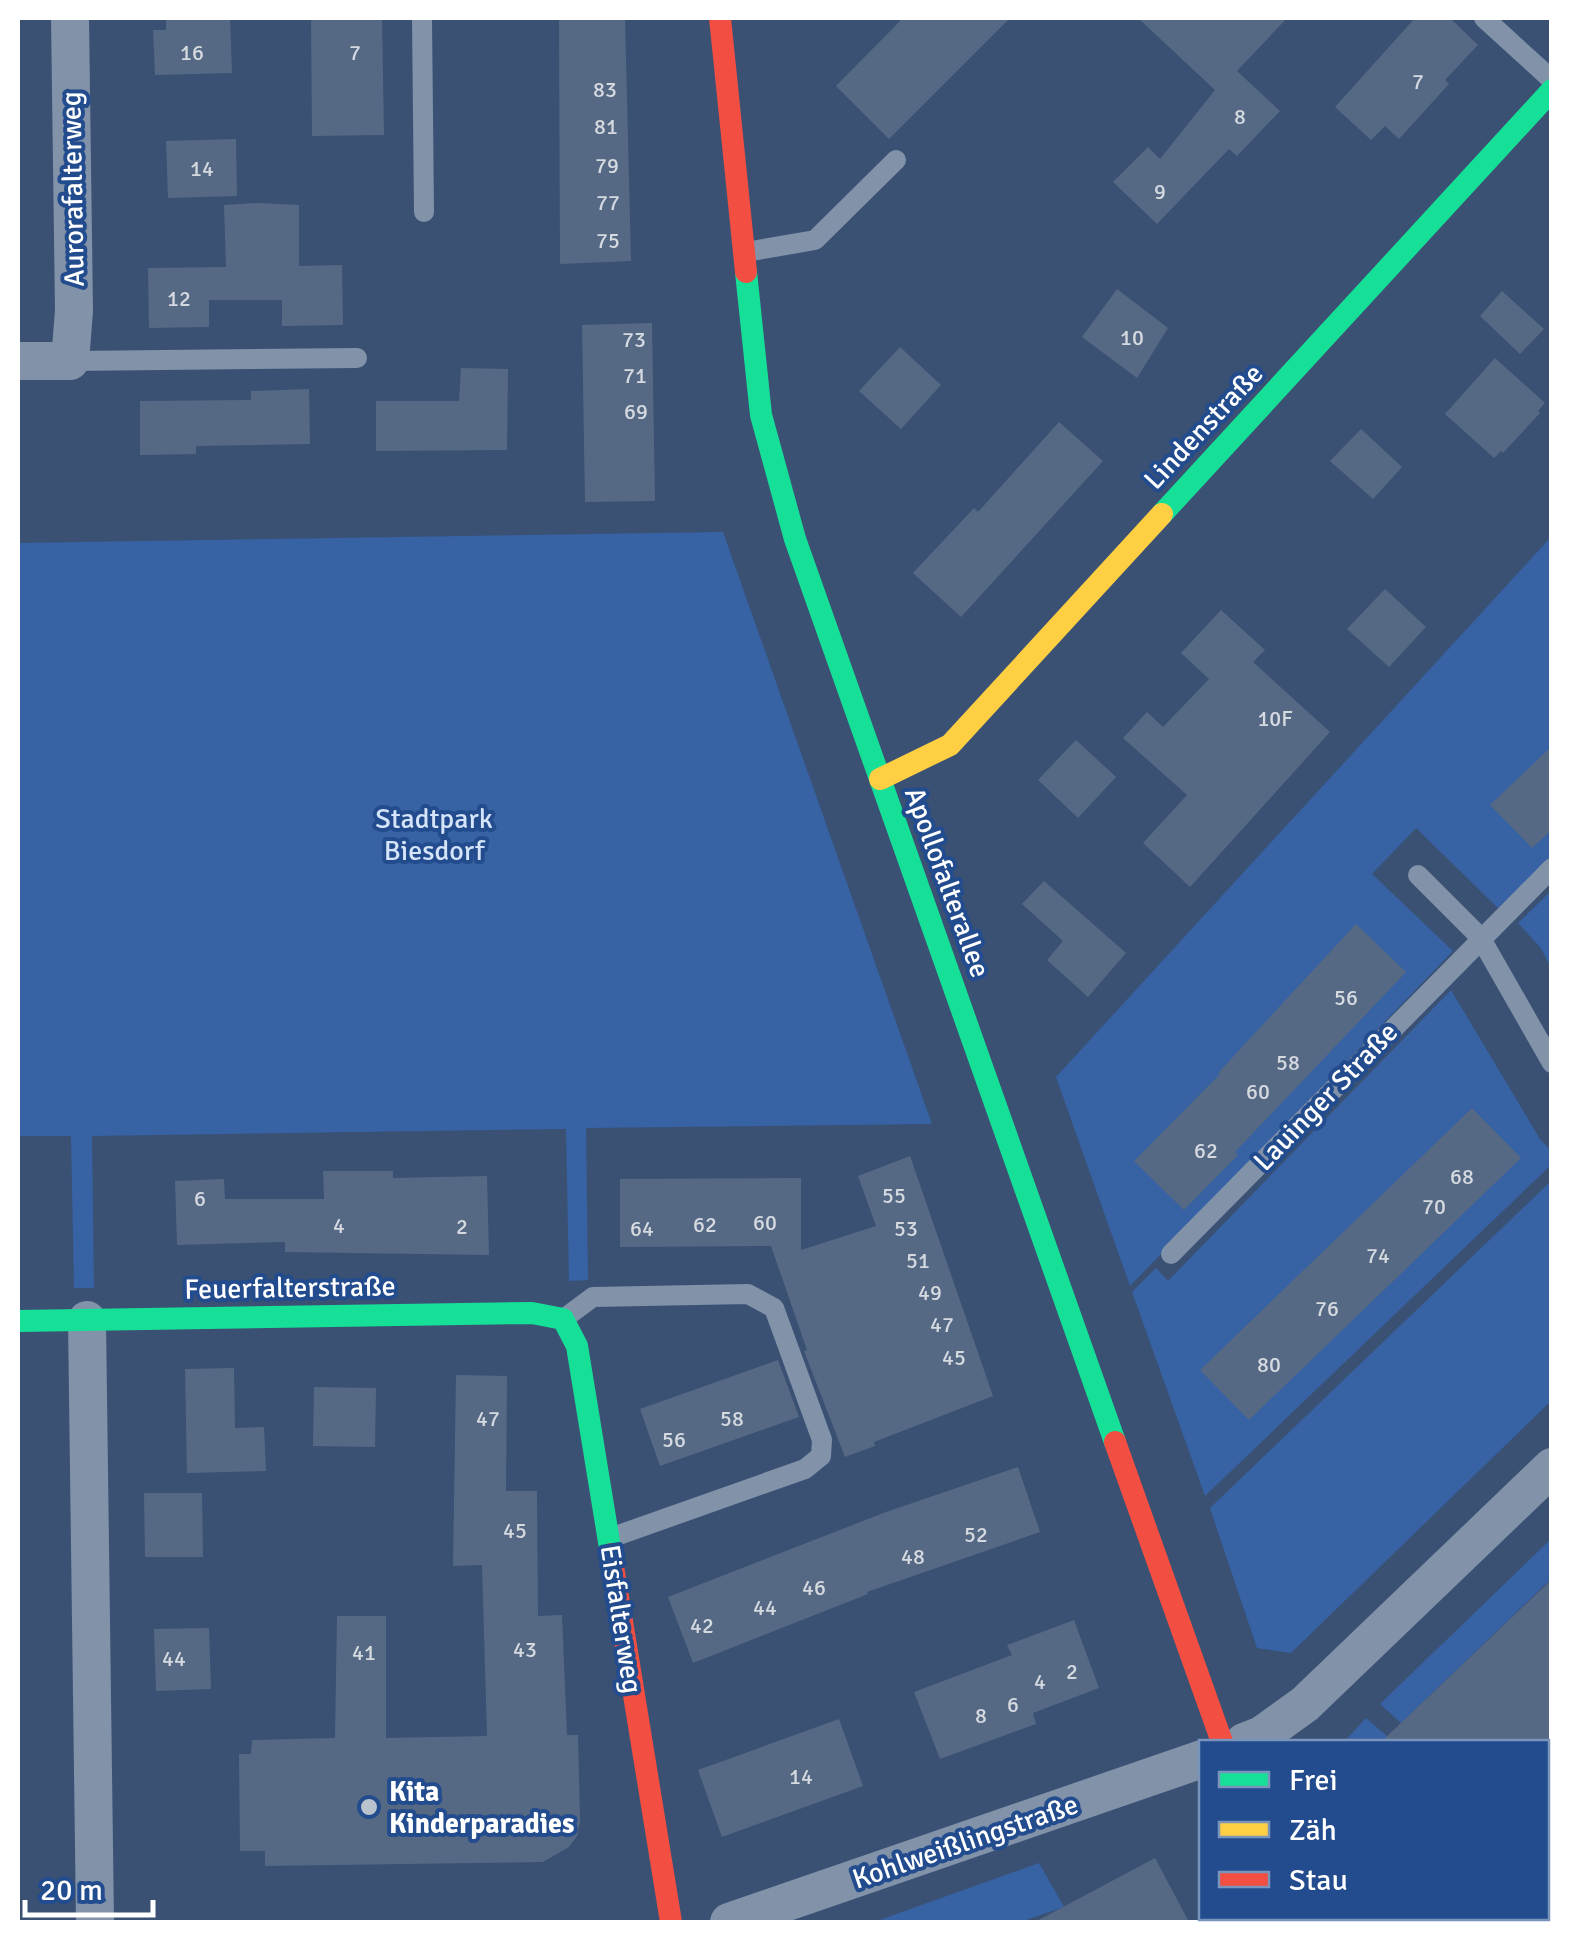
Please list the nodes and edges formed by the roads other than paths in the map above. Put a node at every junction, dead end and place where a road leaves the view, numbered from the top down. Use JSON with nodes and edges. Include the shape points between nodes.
{"nodes":[{"id":1,"x":70,"y":18,"type":"edge"},
{"id":2,"x":422,"y":18,"type":"edge"},
{"id":3,"x":720,"y":18,"type":"edge"},
{"id":4,"x":1484,"y":18,"type":"edge"},
{"id":5,"x":1552,"y":80,"type":"edge"},
{"id":6,"x":1552,"y":90,"type":"edge"},
{"id":7,"x":896,"y":160,"type":"dead end"},
{"id":8,"x":424,"y":212,"type":"dead end"},
{"id":9,"x":744,"y":252,"type":"junction"},
{"id":10,"x":357,"y":358,"type":"dead end"},
{"id":11,"x":18,"y":361,"type":"edge"},
{"id":12,"x":70,"y":361,"type":"junction"},
{"id":13,"x":880,"y":779,"type":"junction"},
{"id":14,"x":1552,"y":868,"type":"edge"},
{"id":15,"x":1418,"y":875,"type":"dead end"},
{"id":16,"x":1480,"y":937,"type":"junction"},
{"id":17,"x":1552,"y":1063,"type":"edge"},
{"id":18,"x":1170,"y":1254,"type":"dead end"},
{"id":19,"x":563,"y":1319,"type":"junction"},
{"id":20,"x":88,"y":1320,"type":"junction"},
{"id":21,"x":18,"y":1321,"type":"edge"},
{"id":22,"x":1552,"y":1468,"type":"edge"},
{"id":23,"x":608,"y":1538,"type":"junction"},
{"id":24,"x":1221,"y":1740,"type":"edge"},
{"id":25,"x":1249,"y":1740,"type":"edge"},
{"id":26,"x":1199,"y":1760,"type":"edge"},
{"id":27,"x":95,"y":1922,"type":"edge"},
{"id":28,"x":671,"y":1922,"type":"edge"},
{"id":29,"x":729,"y":1922,"type":"edge"}],
"edges":[{"from":1,"to":12,"type":"street","name":"Aurorafalterweg"},
{"from":2,"to":8,"type":"lane"},
{"from":3,"to":9,"type":"street","name":"Apollofalterallee"},
{"from":4,"to":5,"type":"lane"},
{"from":6,"to":13,"type":"street","name":"Lindenstraße","via":[[950,745]]},
{"from":7,"to":9,"type":"lane","via":[[815,240]]},
{"from":9,"to":13,"type":"street","name":"Apollofalterallee","via":[[773,467]]},
{"from":10,"to":12,"type":"lane"},
{"from":11,"to":12,"type":"street"},
{"from":13,"to":24,"type":"street","name":"Apollofalterallee"},
{"from":14,"to":16,"type":"lane","name":"Lauinger Straße"},
{"from":15,"to":16,"type":"lane"},
{"from":16,"to":17,"type":"lane"},
{"from":16,"to":18,"type":"lane","name":"Lauinger Straße"},
{"from":19,"to":20,"type":"street","name":"Feuerfalterstraße","via":[[532,1312]]},
{"from":19,"to":23,"type":"street","name":"Eisfalterweg","via":[[577,1346]]},
{"from":19,"to":23,"type":"lane","via":[[593,1297],[748,1294],[774,1308],[822,1440],[820,1456],[806,1469]]},
{"from":20,"to":21,"type":"street","name":"Feuerfalterstraße"},
{"from":20,"to":27,"type":"street"},
{"from":22,"to":25,"type":"street","via":[[1305,1704]]},
{"from":23,"to":28,"type":"street","name":"Eisfalterweg"},
{"from":26,"to":29,"type":"street","name":"Kohlweißlingstraße"}]}
